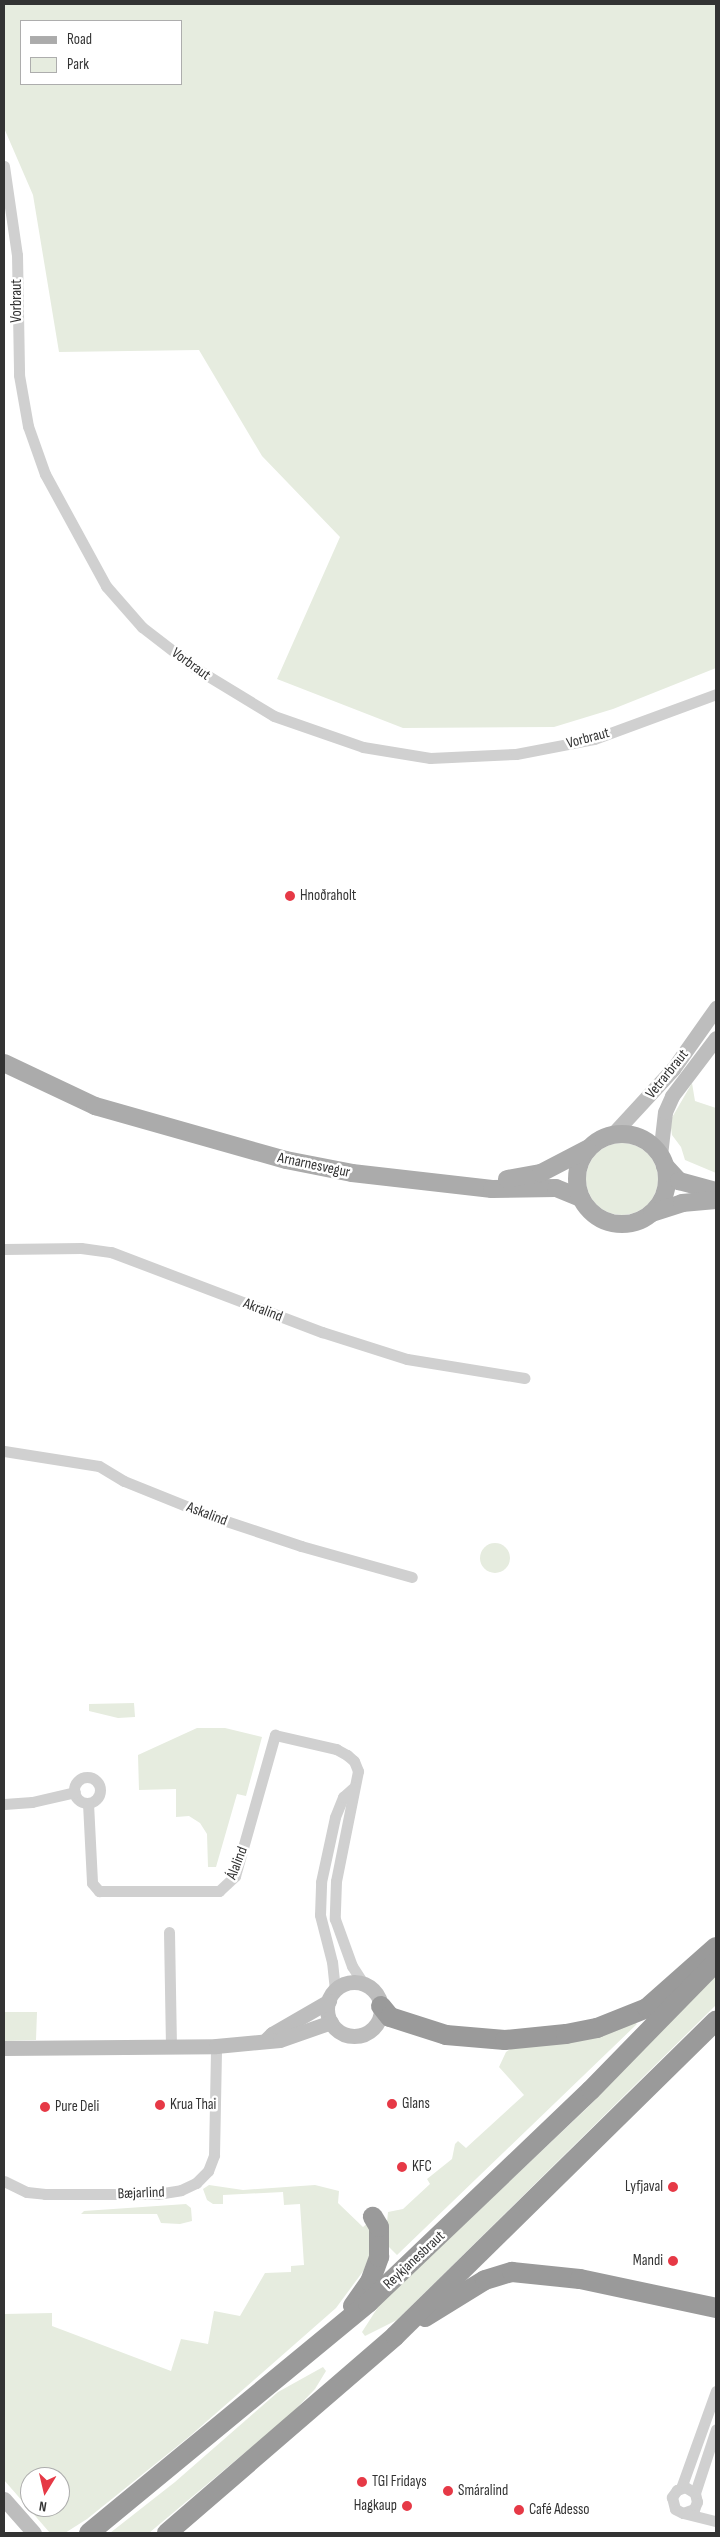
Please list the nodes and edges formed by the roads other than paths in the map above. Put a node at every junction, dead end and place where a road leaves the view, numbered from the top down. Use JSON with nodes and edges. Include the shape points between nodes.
{"nodes":[{"id":1,"x":4,"y":166,"type":"edge"},
{"id":2,"x":716,"y":694,"type":"edge"},
{"id":3,"x":716,"y":1008,"type":"edge"},
{"id":4,"x":716,"y":1038,"type":"edge"},
{"id":5,"x":4,"y":1052,"type":"edge"},
{"id":6,"x":4,"y":1063,"type":"edge"},
{"id":7,"x":12,"y":1073,"type":"edge"},
{"id":8,"x":161,"y":1125,"type":"junction"},
{"id":9,"x":612,"y":1135,"type":"junction"},
{"id":10,"x":589,"y":1148,"type":"junction"},
{"id":11,"x":662,"y":1160,"type":"junction"},
{"id":12,"x":472,"y":1185,"type":"junction"},
{"id":13,"x":716,"y":1190,"type":"edge"},
{"id":14,"x":581,"y":1198,"type":"junction"},
{"id":15,"x":716,"y":1200,"type":"edge"},
{"id":16,"x":651,"y":1213,"type":"junction"},
{"id":17,"x":4,"y":1249,"type":"edge"},
{"id":18,"x":524,"y":1378,"type":"dead end"},
{"id":19,"x":4,"y":1451,"type":"edge"},
{"id":20,"x":412,"y":1577,"type":"dead end"},
{"id":21,"x":354,"y":1787,"type":"junction"},
{"id":22,"x":75,"y":1792,"type":"junction"},
{"id":23,"x":88,"y":1803,"type":"junction"},
{"id":24,"x":4,"y":1804,"type":"edge"},
{"id":25,"x":169,"y":1932,"type":"dead end"},
{"id":26,"x":716,"y":1947,"type":"edge"},
{"id":27,"x":716,"y":1962,"type":"edge"},
{"id":28,"x":363,"y":1983,"type":"junction"},
{"id":29,"x":332,"y":1995,"type":"junction"},
{"id":30,"x":381,"y":2006,"type":"junction"},
{"id":31,"x":716,"y":2021,"type":"edge"},
{"id":32,"x":331,"y":2022,"type":"junction"},
{"id":33,"x":265,"y":2042,"type":"junction"},
{"id":34,"x":171,"y":2046,"type":"junction"},
{"id":35,"x":216,"y":2046,"type":"junction"},
{"id":36,"x":4,"y":2048,"type":"edge"},
{"id":37,"x":4,"y":2181,"type":"edge"},
{"id":38,"x":373,"y":2217,"type":"dead end"},
{"id":39,"x":716,"y":2308,"type":"edge"},
{"id":40,"x":396,"y":2336,"type":"junction"},
{"id":41,"x":326,"y":2340,"type":"junction"},
{"id":42,"x":716,"y":2391,"type":"edge"},
{"id":43,"x":716,"y":2429,"type":"edge"},
{"id":44,"x":681,"y":2488,"type":"junction"},
{"id":45,"x":696,"y":2496,"type":"junction"},
{"id":46,"x":4,"y":2499,"type":"edge"},
{"id":47,"x":683,"y":2513,"type":"junction"},
{"id":48,"x":716,"y":2520,"type":"edge"},
{"id":49,"x":93,"y":2530,"type":"edge"},
{"id":50,"x":34,"y":2533,"type":"edge"},
{"id":51,"x":167,"y":2533,"type":"edge"}],
"edges":[{"from":1,"to":2,"type":"street","name":"Vorbraut","via":[[17,255],[19,375],[28,426],[45,474],[106,586],[142,626],[194,668],[274,716],[363,747],[430,758],[516,754],[594,739]]},
{"from":3,"to":9,"type":"street","name":"Vetrarbraut","via":[[673,1070]]},
{"from":4,"to":11,"type":"street","name":"Vetrarbraut","via":[[672,1096],[665,1112]]},
{"from":5,"to":8,"type":"main road","name":"Arnarnesvegur"},
{"from":6,"to":7,"type":"main road","name":"Arnarnesvegur"},
{"from":7,"to":8,"type":"main road","name":"Arnarnesvegur","via":[[95,1106]]},
{"from":8,"to":12,"type":"main road","name":"Arnarnesvegur","via":[[219,1144],[352,1173]]},
{"from":9,"to":10,"type":"main road"},
{"from":9,"to":11,"type":"main road","via":[[636,1136],[650,1144]]},
{"from":10,"to":12,"type":"main road","name":"Arnarnesvegur","via":[[542,1173]]},
{"from":10,"to":14,"type":"main road","via":[[577,1172]]},
{"from":11,"to":13,"type":"main road","via":[[679,1181]]},
{"from":11,"to":16,"type":"main road","via":[[665,1192]]},
{"from":12,"to":14,"type":"main road","name":"Arnarnesvegur","via":[[492,1189],[556,1188]]},
{"from":14,"to":16,"type":"main road","via":[[592,1213],[614,1224],[637,1222]]},
{"from":15,"to":16,"type":"main road","via":[[682,1202]]},
{"from":17,"to":18,"type":"street","name":"Akralind","via":[[81,1248],[111,1252],[322,1332],[407,1358]]},
{"from":19,"to":20,"type":"street","name":"Askalind","via":[[99,1466],[124,1481],[211,1516],[301,1546]]},
{"from":21,"to":23,"type":"street","name":"Álalind","via":[[357,1766],[347,1755],[336,1749],[275,1735],[235,1876],[228,1886],[213,1891],[106,1892],[96,1889],[92,1880]]},
{"from":21,"to":28,"type":"street","name":"Álalind","via":[[336,1880],[335,1918],[352,1966]]},
{"from":21,"to":29,"type":"street","via":[[343,1797],[335,1817],[321,1882],[320,1915],[332,1962]]},
{"from":22,"to":23,"type":"street","via":[[78,1799]]},
{"from":22,"to":23,"type":"street","via":[[79,1781],[94,1780],[100,1786],[100,1794]]},
{"from":22,"to":24,"type":"street","via":[[32,1802]]},
{"from":25,"to":34,"type":"street"},
{"from":26,"to":30,"type":"highway","via":[[647,2008],[597,2028],[566,2034],[505,2040],[462,2038],[390,2016]]},
{"from":27,"to":41,"type":"highway","name":"Reykjanesbraut","via":[[591,2090],[408,2267]]},
{"from":28,"to":29,"type":"street","via":[[348,1983]]},
{"from":28,"to":30,"type":"street","via":[[377,1994]]},
{"from":29,"to":32,"type":"street"},
{"from":29,"to":33,"type":"street","via":[[272,2034]]},
{"from":30,"to":32,"type":"street","via":[[375,2026],[362,2034],[342,2033]]},
{"from":31,"to":40,"type":"highway"},
{"from":32,"to":33,"type":"street"},
{"from":33,"to":35,"type":"street"},
{"from":34,"to":35,"type":"street"},
{"from":34,"to":36,"type":"street"},
{"from":35,"to":37,"type":"street","name":"Bæjarlind","via":[[214,2155],[208,2171],[196,2183],[163,2194],[52,2194],[27,2192]]},
{"from":38,"to":41,"type":"highway","via":[[379,2228],[380,2247],[370,2282]]},
{"from":39,"to":40,"type":"highway","via":[[580,2279],[512,2272],[464,2291]]},
{"from":40,"to":51,"type":"highway"},
{"from":41,"to":49,"type":"highway","name":"Reykjanesbraut"},
{"from":42,"to":44,"type":"street"},
{"from":43,"to":45,"type":"street"},
{"from":44,"to":45,"type":"street","via":[[689,2488]]},
{"from":44,"to":47,"type":"street","via":[[674,2493],[672,2501],[675,2509]]},
{"from":45,"to":47,"type":"street","via":[[694,2509]]},
{"from":45,"to":48,"type":"street"},
{"from":46,"to":50,"type":"street"},
{"from":47,"to":48,"type":"street"}]}
